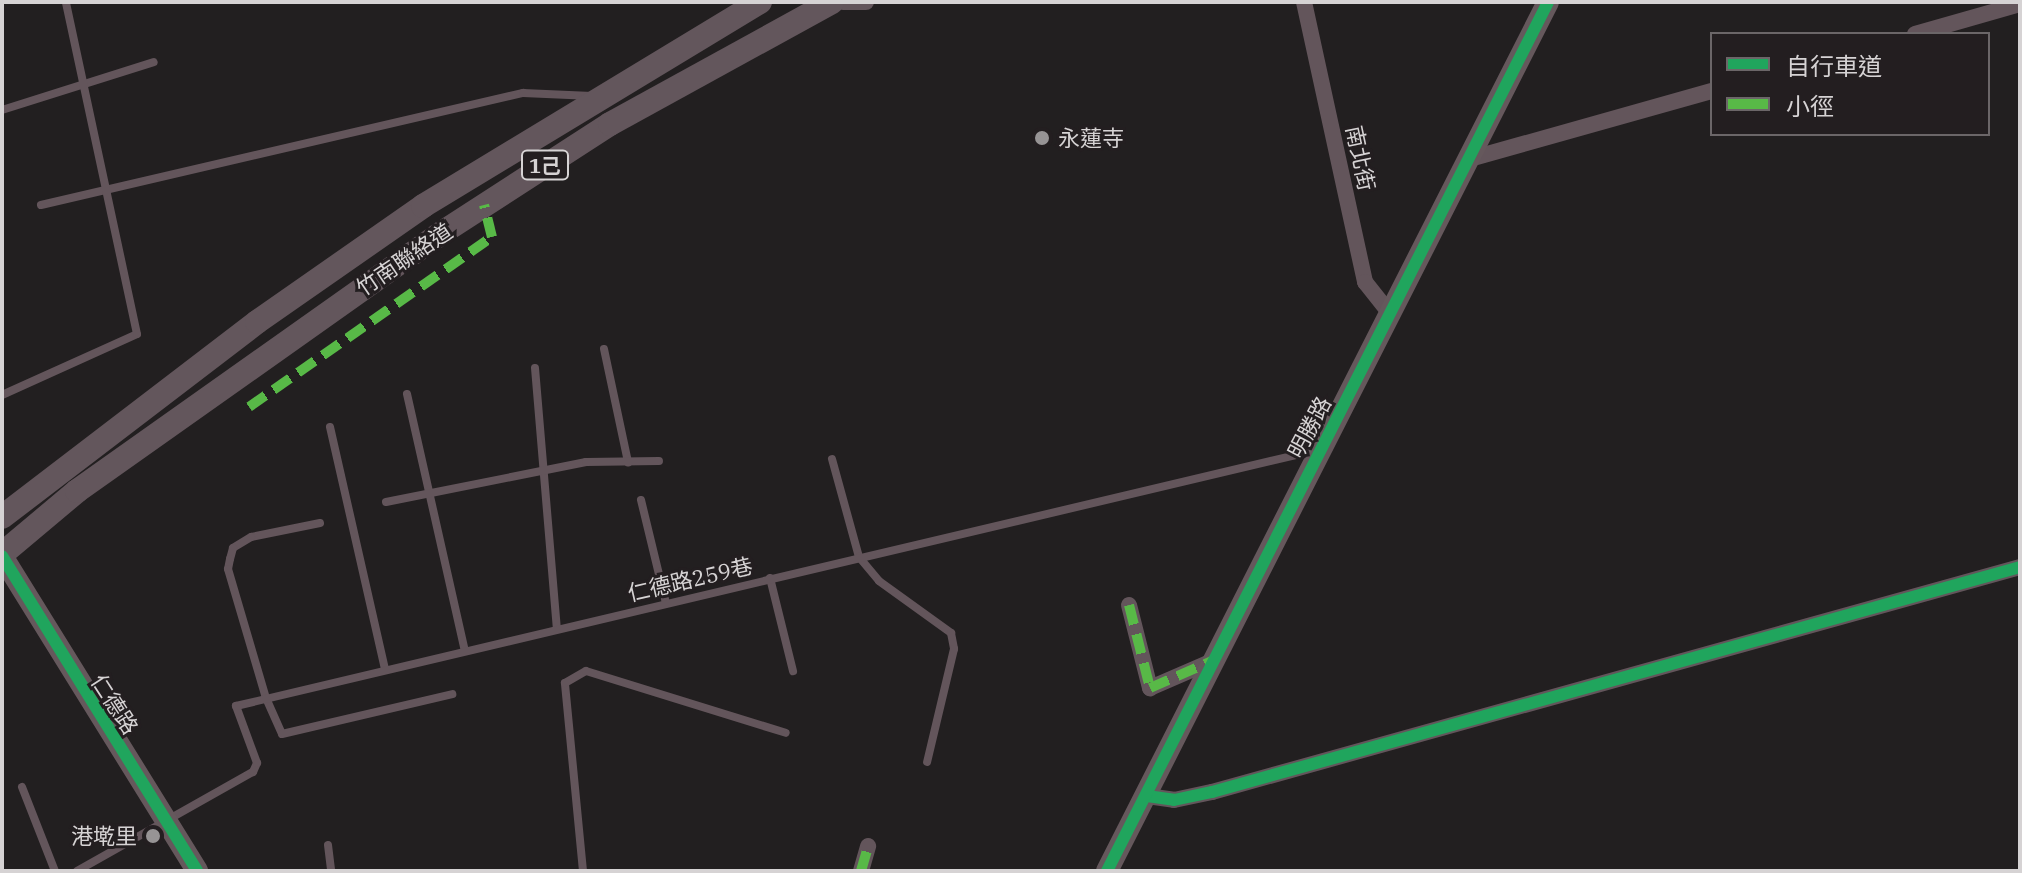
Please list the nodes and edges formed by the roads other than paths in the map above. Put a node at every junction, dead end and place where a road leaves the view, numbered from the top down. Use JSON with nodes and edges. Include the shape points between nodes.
{"nodes":[{"id":1,"x":66,"y":2,"type":"edge"},
{"id":2,"x":760,"y":2,"type":"edge"},
{"id":3,"x":832,"y":2,"type":"edge"},
{"id":4,"x":843,"y":2,"type":"edge"},
{"id":5,"x":866,"y":2,"type":"edge"},
{"id":6,"x":1304,"y":2,"type":"edge"},
{"id":7,"x":1548,"y":2,"type":"edge"},
{"id":8,"x":2020,"y":4,"type":"edge"},
{"id":9,"x":1922,"y":32,"type":"edge"},
{"id":10,"x":154,"y":62,"type":"dead end"},
{"id":11,"x":81,"y":81,"type":"junction"},
{"id":12,"x":1710,"y":92,"type":"edge"},
{"id":13,"x":597,"y":97,"type":"junction"},
{"id":14,"x":2,"y":110,"type":"edge"},
{"id":15,"x":610,"y":124,"type":"junction"},
{"id":16,"x":1466,"y":160,"type":"junction"},
{"id":17,"x":107,"y":187,"type":"junction"},
{"id":18,"x":41,"y":205,"type":"dead end"},
{"id":19,"x":1392,"y":316,"type":"junction"},
{"id":20,"x":604,"y":349,"type":"dead end"},
{"id":21,"x":535,"y":368,"type":"dead end"},
{"id":22,"x":407,"y":394,"type":"dead end"},
{"id":23,"x":2,"y":395,"type":"edge"},
{"id":24,"x":330,"y":427,"type":"dead end"},
{"id":25,"x":1317,"y":450,"type":"junction"},
{"id":26,"x":832,"y":459,"type":"dead end"},
{"id":27,"x":659,"y":461,"type":"dead end"},
{"id":28,"x":628,"y":462,"type":"junction"},
{"id":29,"x":545,"y":471,"type":"junction"},
{"id":30,"x":431,"y":493,"type":"junction"},
{"id":31,"x":641,"y":500,"type":"dead end"},
{"id":32,"x":386,"y":502,"type":"dead end"},
{"id":33,"x":2,"y":517,"type":"edge"},
{"id":34,"x":320,"y":523,"type":"dead end"},
{"id":35,"x":2,"y":555,"type":"edge"},
{"id":36,"x":859,"y":557,"type":"junction"},
{"id":37,"x":2020,"y":567,"type":"edge"},
{"id":38,"x":770,"y":578,"type":"junction"},
{"id":39,"x":666,"y":603,"type":"junction"},
{"id":40,"x":1129,"y":605,"type":"dead end"},
{"id":41,"x":557,"y":629,"type":"junction"},
{"id":42,"x":465,"y":651,"type":"junction"},
{"id":43,"x":1218,"y":659,"type":"junction"},
{"id":44,"x":385,"y":670,"type":"junction"},
{"id":45,"x":793,"y":671,"type":"dead end"},
{"id":46,"x":452,"y":694,"type":"dead end"},
{"id":47,"x":266,"y":698,"type":"junction"},
{"id":48,"x":786,"y":733,"type":"dead end"},
{"id":49,"x":927,"y":762,"type":"dead end"},
{"id":50,"x":22,"y":787,"type":"dead end"},
{"id":51,"x":1147,"y":796,"type":"junction"},
{"id":52,"x":167,"y":820,"type":"junction"},
{"id":53,"x":328,"y":845,"type":"dead end"},
{"id":54,"x":868,"y":846,"type":"dead end"},
{"id":55,"x":55,"y":871,"type":"edge"},
{"id":56,"x":77,"y":871,"type":"edge"},
{"id":57,"x":197,"y":871,"type":"edge"},
{"id":58,"x":331,"y":871,"type":"edge"},
{"id":59,"x":583,"y":871,"type":"edge"},
{"id":60,"x":861,"y":871,"type":"edge"},
{"id":61,"x":1107,"y":871,"type":"edge"}],
"edges":[{"from":1,"to":11,"type":"lane"},
{"from":2,"to":13,"type":"main road","name":"竹南聯絡道","number":"1己"},
{"from":3,"to":15,"type":"main road","name":"竹南聯絡道","number":"1己"},
{"from":4,"to":5,"type":"street"},
{"from":6,"to":19,"type":"street","name":"南北街","via":[[1365,282]]},
{"from":7,"to":16,"type":"street","name":"明勝路"},
{"from":8,"to":9,"type":"street"},
{"from":10,"to":11,"type":"lane"},
{"from":11,"to":14,"type":"lane"},
{"from":11,"to":17,"type":"lane"},
{"from":12,"to":16,"type":"street"},
{"from":13,"to":15,"type":"lane"},
{"from":13,"to":17,"type":"lane","via":[[523,93]]},
{"from":13,"to":33,"type":"main road","name":"竹南聯絡道","number":"1己","via":[[423,206],[257,322]]},
{"from":15,"to":35,"type":"main road","name":"竹南聯絡道","number":"1己","via":[[272,350],[77,491]]},
{"from":16,"to":19,"type":"street","name":"明勝路"},
{"from":17,"to":18,"type":"lane"},
{"from":17,"to":23,"type":"lane","via":[[137,334]]},
{"from":19,"to":25,"type":"street","name":"明勝路"},
{"from":20,"to":28,"type":"lane"},
{"from":21,"to":29,"type":"lane"},
{"from":22,"to":30,"type":"lane"},
{"from":24,"to":44,"type":"lane"},
{"from":25,"to":36,"type":"lane","name":"仁德路259巷"},
{"from":25,"to":43,"type":"street","name":"明勝路"},
{"from":26,"to":36,"type":"lane"},
{"from":27,"to":28,"type":"lane"},
{"from":28,"to":29,"type":"lane","via":[[586,462]]},
{"from":29,"to":30,"type":"lane"},
{"from":29,"to":41,"type":"lane"},
{"from":30,"to":32,"type":"lane"},
{"from":30,"to":42,"type":"lane"},
{"from":31,"to":39,"type":"lane"},
{"from":34,"to":47,"type":"lane","via":[[251,537],[233,548],[228,569]]},
{"from":35,"to":52,"type":"street","name":"仁德路"},
{"from":36,"to":38,"type":"lane","name":"仁德路259巷"},
{"from":36,"to":49,"type":"lane","via":[[879,581],[951,633],[954,649]]},
{"from":37,"to":51,"type":"street","via":[[1212,792],[1174,800]]},
{"from":38,"to":39,"type":"lane","name":"仁德路259巷"},
{"from":38,"to":45,"type":"lane"},
{"from":39,"to":41,"type":"lane","name":"仁德路259巷"},
{"from":40,"to":43,"type":"street","via":[[1150,688]]},
{"from":41,"to":42,"type":"lane","name":"仁德路259巷"},
{"from":42,"to":44,"type":"lane","name":"仁德路259巷"},
{"from":43,"to":51,"type":"street","name":"明勝路"},
{"from":44,"to":47,"type":"lane","name":"仁德路259巷"},
{"from":46,"to":47,"type":"lane","via":[[282,734]]},
{"from":47,"to":52,"type":"lane","name":"仁德路259巷","via":[[236,706],[257,763],[253,772]]},
{"from":48,"to":59,"type":"lane","via":[[586,671],[565,683]]},
{"from":50,"to":55,"type":"lane"},
{"from":51,"to":61,"type":"street","name":"明勝路"},
{"from":52,"to":56,"type":"lane"},
{"from":52,"to":57,"type":"street","name":"仁德路"},
{"from":53,"to":58,"type":"lane"},
{"from":54,"to":60,"type":"street"}]}
